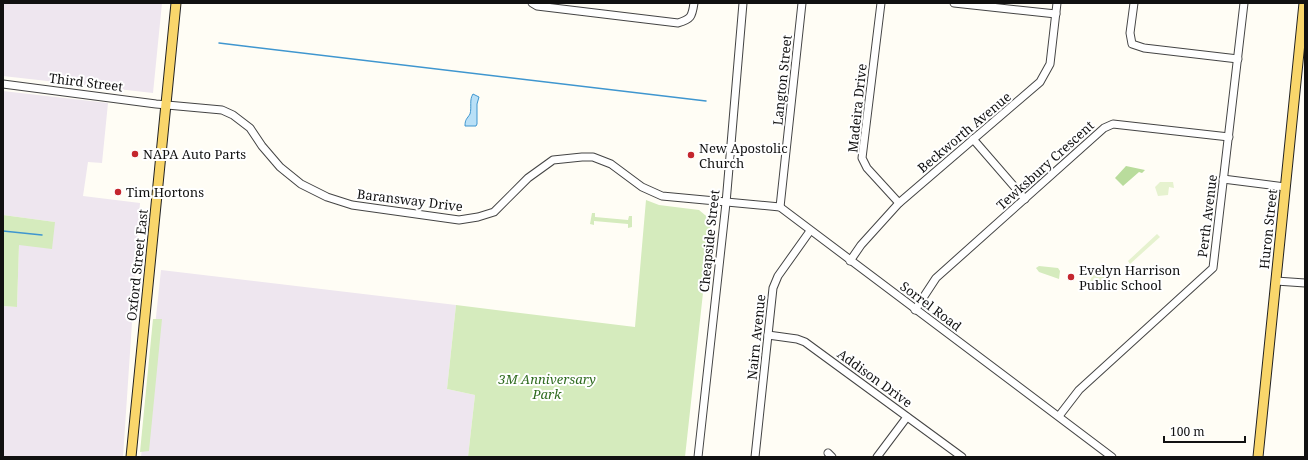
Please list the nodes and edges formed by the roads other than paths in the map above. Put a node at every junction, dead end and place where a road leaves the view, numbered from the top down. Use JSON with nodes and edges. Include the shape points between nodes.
{"nodes":[{"id":1,"x":176,"y":3,"type":"edge"},
{"id":2,"x":532,"y":3,"type":"edge"},
{"id":3,"x":694,"y":3,"type":"edge"},
{"id":4,"x":743,"y":3,"type":"edge"},
{"id":5,"x":802,"y":3,"type":"edge"},
{"id":6,"x":881,"y":3,"type":"edge"},
{"id":7,"x":954,"y":3,"type":"edge"},
{"id":8,"x":1057,"y":3,"type":"edge"},
{"id":9,"x":1134,"y":3,"type":"edge"},
{"id":10,"x":1244,"y":3,"type":"edge"},
{"id":11,"x":1304,"y":3,"type":"edge"},
{"id":12,"x":977,"y":4,"type":"edge"},
{"id":13,"x":1056,"y":14,"type":"junction"},
{"id":14,"x":1238,"y":59,"type":"junction"},
{"id":15,"x":3,"y":84,"type":"edge"},
{"id":16,"x":166,"y":104,"type":"junction"},
{"id":17,"x":1229,"y":137,"type":"junction"},
{"id":18,"x":973,"y":139,"type":"junction"},
{"id":19,"x":1223,"y":179,"type":"junction"},
{"id":20,"x":1285,"y":187,"type":"junction"},
{"id":21,"x":1025,"y":199,"type":"junction"},
{"id":22,"x":726,"y":203,"type":"junction"},
{"id":23,"x":899,"y":203,"type":"junction"},
{"id":24,"x":780,"y":207,"type":"junction"},
{"id":25,"x":810,"y":231,"type":"junction"},
{"id":26,"x":850,"y":261,"type":"junction"},
{"id":27,"x":1276,"y":281,"type":"junction"},
{"id":28,"x":1305,"y":282,"type":"edge"},
{"id":29,"x":916,"y":310,"type":"junction"},
{"id":30,"x":768,"y":335,"type":"junction"},
{"id":31,"x":1059,"y":416,"type":"junction"},
{"id":32,"x":907,"y":417,"type":"junction"},
{"id":33,"x":131,"y":457,"type":"edge"},
{"id":34,"x":698,"y":457,"type":"edge"},
{"id":35,"x":755,"y":457,"type":"edge"},
{"id":36,"x":877,"y":457,"type":"edge"},
{"id":37,"x":962,"y":457,"type":"edge"},
{"id":38,"x":1112,"y":457,"type":"edge"},
{"id":39,"x":1258,"y":457,"type":"edge"}],
"edges":[{"from":1,"to":16,"type":"main road","name":"Oxford Street East"},
{"from":2,"to":3,"type":"street","via":[[537,6],[678,23],[688,20]]},
{"from":4,"to":22,"type":"street","name":"Cheapside Street"},
{"from":5,"to":24,"type":"street","name":"Langton Street"},
{"from":6,"to":23,"type":"street","name":"Madeira Drive","via":[[862,158],[867,168]]},
{"from":7,"to":12,"type":"street"},
{"from":8,"to":13,"type":"street","name":"Beckworth Avenue"},
{"from":9,"to":14,"type":"street","via":[[1130,33],[1132,44],[1144,48]]},
{"from":10,"to":14,"type":"street","name":"Perth Avenue"},
{"from":11,"to":20,"type":"main road","name":"Huron Street"},
{"from":12,"to":13,"type":"street"},
{"from":13,"to":18,"type":"street","name":"Beckworth Avenue","via":[[1050,64],[1046,73],[1040,82]]},
{"from":14,"to":17,"type":"street","name":"Perth Avenue"},
{"from":15,"to":16,"type":"street","name":"Third Street"},
{"from":16,"to":22,"type":"street","name":"Baransway Drive","via":[[222,110],[233,115],[250,128],[280,167],[302,184],[327,197],[352,205],[458,220],[478,218],[494,212],[528,178],[553,160],[582,157],[593,157],[611,164],[642,187],[662,196]]},
{"from":16,"to":33,"type":"main road","name":"Oxford Street East"},
{"from":17,"to":19,"type":"street","name":"Perth Avenue"},
{"from":17,"to":21,"type":"street","name":"Tewksbury Crescent","via":[[1112,124],[1104,128]]},
{"from":18,"to":21,"type":"street"},
{"from":18,"to":23,"type":"street","name":"Beckworth Avenue"},
{"from":19,"to":20,"type":"street"},
{"from":19,"to":31,"type":"street","name":"Perth Avenue","via":[[1213,268],[1079,390]]},
{"from":20,"to":27,"type":"main road","name":"Huron Street"},
{"from":21,"to":29,"type":"street","name":"Tewksbury Crescent","via":[[936,278]]},
{"from":22,"to":24,"type":"street"},
{"from":22,"to":34,"type":"street","name":"Cheapside Street"},
{"from":23,"to":26,"type":"street","name":"Beckworth Avenue"},
{"from":24,"to":25,"type":"street","name":"Sorrel Road"},
{"from":25,"to":26,"type":"street","name":"Sorrel Road"},
{"from":25,"to":30,"type":"street","name":"Nairn Avenue","via":[[778,276],[773,288]]},
{"from":26,"to":29,"type":"street","name":"Sorrel Road"},
{"from":27,"to":28,"type":"street"},
{"from":27,"to":39,"type":"main road","name":"Huron Street"},
{"from":29,"to":31,"type":"street","name":"Sorrel Road"},
{"from":30,"to":32,"type":"street","name":"Addison Drive","via":[[805,342]]},
{"from":30,"to":35,"type":"street","name":"Nairn Avenue"},
{"from":31,"to":38,"type":"street","name":"Sorrel Road"},
{"from":32,"to":36,"type":"street"},
{"from":32,"to":37,"type":"street","name":"Addison Drive"}]}
